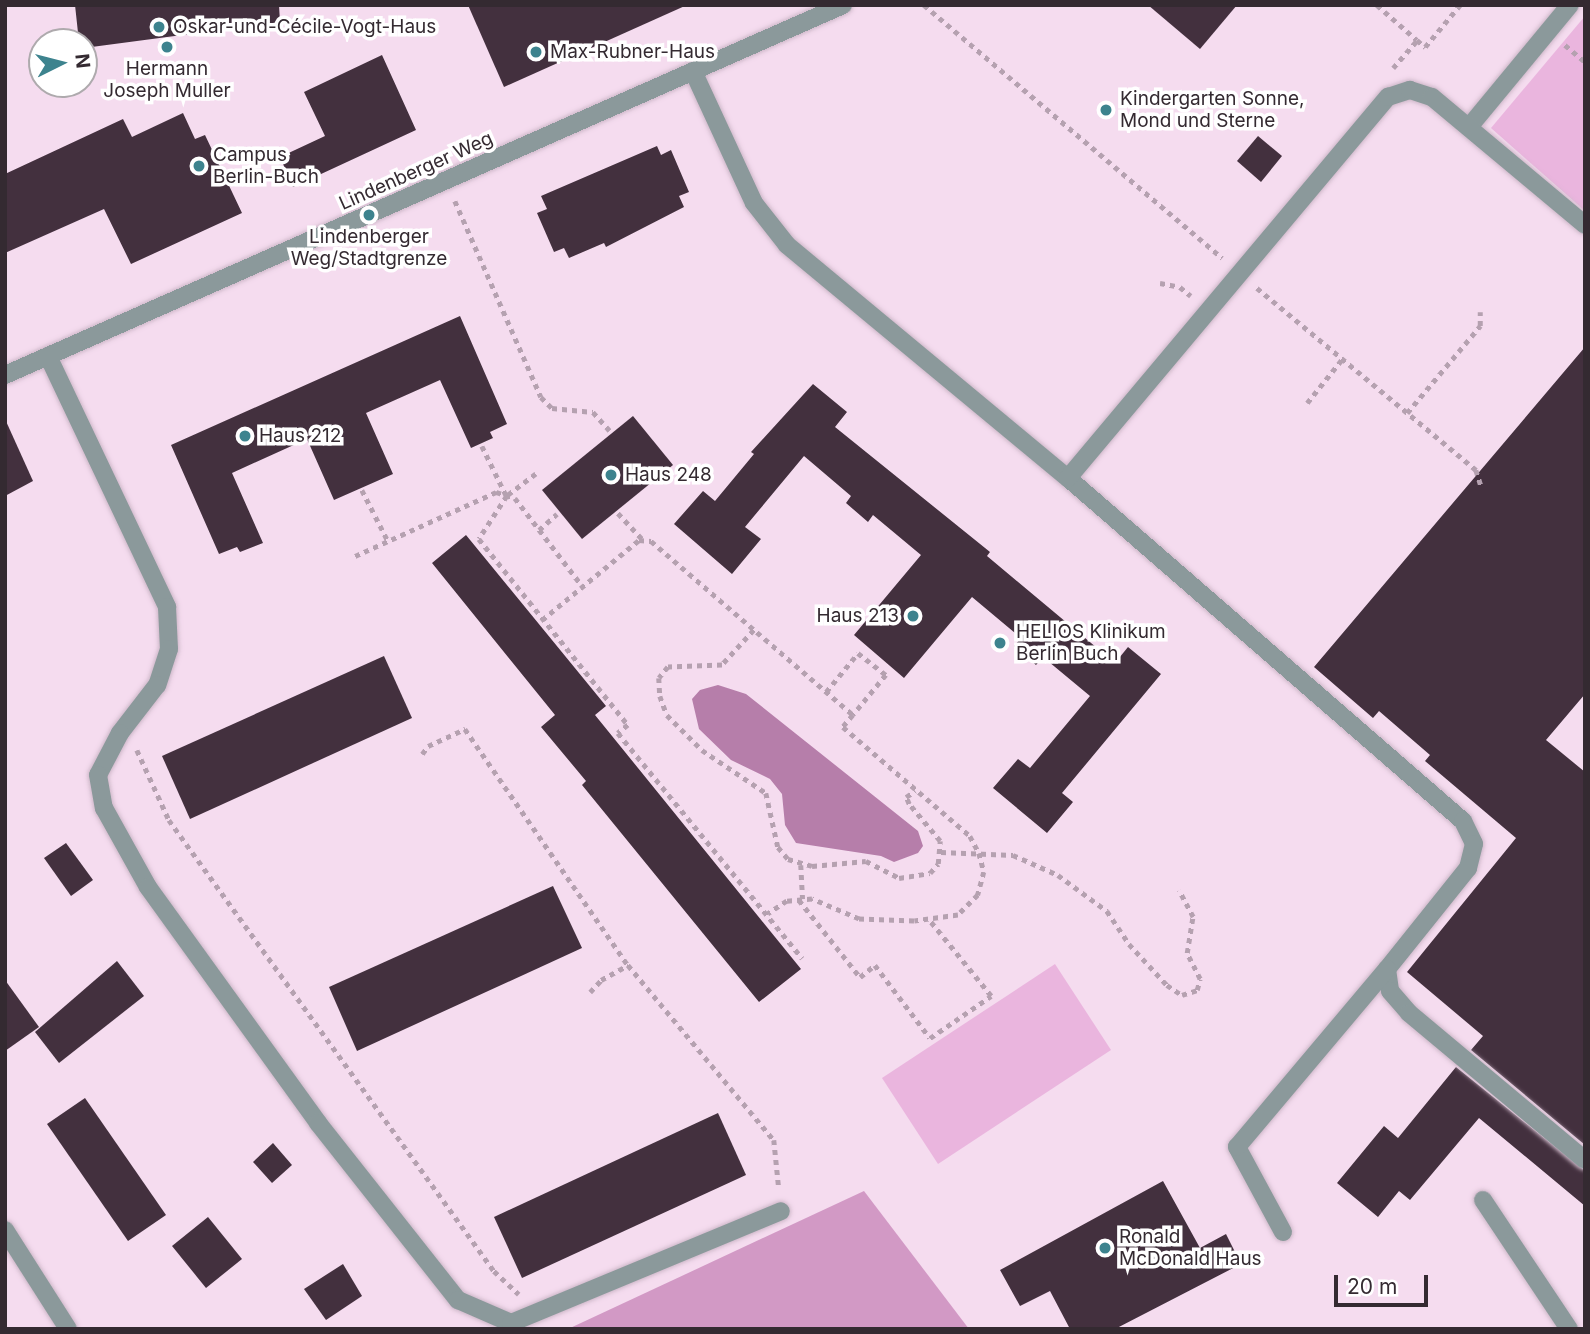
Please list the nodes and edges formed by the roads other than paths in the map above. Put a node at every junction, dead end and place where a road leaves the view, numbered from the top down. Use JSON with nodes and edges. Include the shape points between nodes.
{"nodes":[{"id":1,"x":843,"y":5,"type":"edge"},
{"id":2,"x":1570,"y":5,"type":"edge"},
{"id":3,"x":693,"y":71,"type":"junction"},
{"id":4,"x":1469,"y":127,"type":"junction"},
{"id":5,"x":1585,"y":225,"type":"edge"},
{"id":6,"x":48,"y":356,"type":"junction"},
{"id":7,"x":5,"y":375,"type":"edge"},
{"id":8,"x":1068,"y":478,"type":"junction"},
{"id":9,"x":1387,"y":969,"type":"junction"},
{"id":10,"x":1585,"y":1160,"type":"edge"},
{"id":11,"x":1483,"y":1200,"type":"dead end"},
{"id":12,"x":781,"y":1210,"type":"road end"},
{"id":13,"x":5,"y":1230,"type":"edge"},
{"id":14,"x":1283,"y":1232,"type":"dead end"},
{"id":15,"x":68,"y":1329,"type":"edge"},
{"id":16,"x":1569,"y":1329,"type":"edge"}],
"edges":[{"from":1,"to":3,"type":"street","name":"Lindenberger Weg"},
{"from":2,"to":4,"type":"street"},
{"from":3,"to":6,"type":"street","name":"Lindenberger Weg"},
{"from":3,"to":8,"type":"street","via":[[754,203],[787,245]]},
{"from":4,"to":5,"type":"street"},
{"from":4,"to":8,"type":"street","via":[[1432,97],[1410,90],[1388,97]]},
{"from":6,"to":7,"type":"street","name":"Lindenberger Weg"},
{"from":6,"to":12,"type":"street","via":[[167,607],[169,649],[157,685],[124,726],[98,775],[104,808],[148,887],[318,1122],[458,1300],[511,1323]]},
{"from":8,"to":9,"type":"street","via":[[1463,821],[1474,844],[1468,868]]},
{"from":9,"to":10,"type":"street","via":[[1390,991],[1409,1013]]},
{"from":9,"to":14,"type":"street","via":[[1237,1147]]},
{"from":11,"to":16,"type":"street"},
{"from":13,"to":15,"type":"street"}]}
